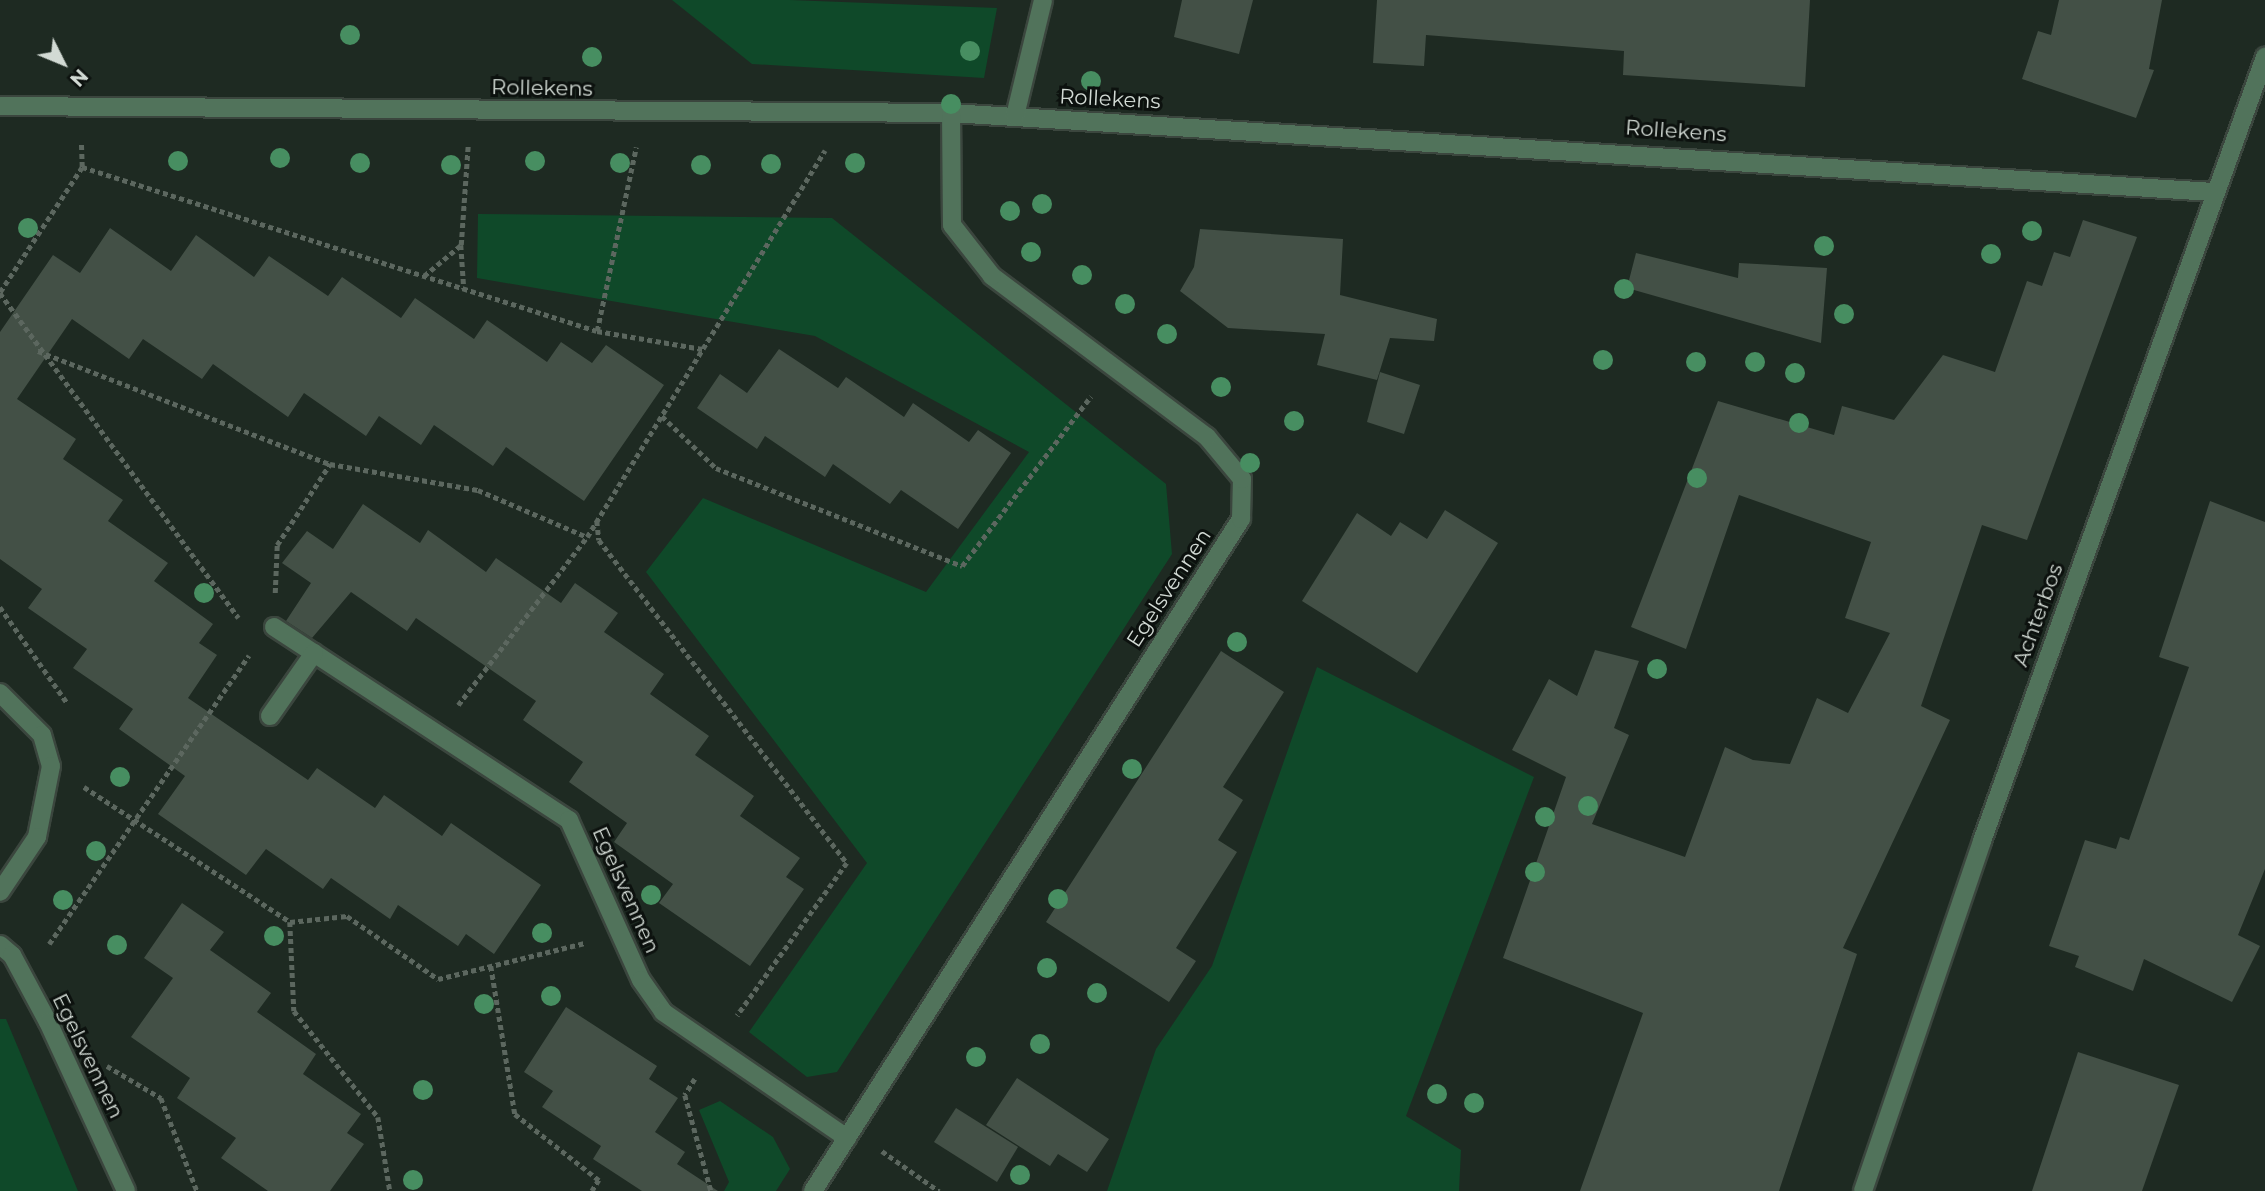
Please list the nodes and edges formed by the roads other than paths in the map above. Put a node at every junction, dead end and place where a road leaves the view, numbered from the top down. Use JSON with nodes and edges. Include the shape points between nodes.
{"nodes":[{"id":1,"x":1043,"y":0,"type":"edge"},
{"id":2,"x":2265,"y":57,"type":"edge"},
{"id":3,"x":0,"y":106,"type":"edge"},
{"id":4,"x":951,"y":113,"type":"junction"},
{"id":5,"x":1015,"y":116,"type":"junction"},
{"id":6,"x":2215,"y":192,"type":"junction"},
{"id":7,"x":274,"y":627,"type":"road end"},
{"id":8,"x":314,"y":653,"type":"junction"},
{"id":9,"x":0,"y":693,"type":"edge"},
{"id":10,"x":270,"y":716,"type":"dead end"},
{"id":11,"x":0,"y":892,"type":"edge"},
{"id":12,"x":0,"y":945,"type":"edge"},
{"id":13,"x":850,"y":1134,"type":"junction"},
{"id":14,"x":127,"y":1191,"type":"edge"},
{"id":15,"x":813,"y":1191,"type":"edge"},
{"id":16,"x":1863,"y":1191,"type":"edge"}],
"edges":[{"from":1,"to":5,"type":"street"},
{"from":2,"to":6,"type":"street","name":"Achterbos"},
{"from":3,"to":4,"type":"street","name":"Rollekens"},
{"from":4,"to":5,"type":"street","name":"Rollekens"},
{"from":4,"to":13,"type":"street","name":"Egelsvennen","via":[[952,225],[992,276],[1207,437],[1242,480],[1241,519]]},
{"from":5,"to":6,"type":"street","name":"Rollekens"},
{"from":6,"to":16,"type":"street","name":"Achterbos"},
{"from":7,"to":8,"type":"street","name":"Egelsvennen"},
{"from":8,"to":10,"type":"street"},
{"from":8,"to":13,"type":"street","name":"Egelsvennen","via":[[439,730],[569,820],[641,980],[663,1012]]},
{"from":9,"to":11,"type":"street","via":[[42,735],[51,766],[37,837]]},
{"from":12,"to":14,"type":"street","name":"Egelsvennen","via":[[25,980]]},
{"from":13,"to":15,"type":"street","name":"Egelsvennen"}]}
